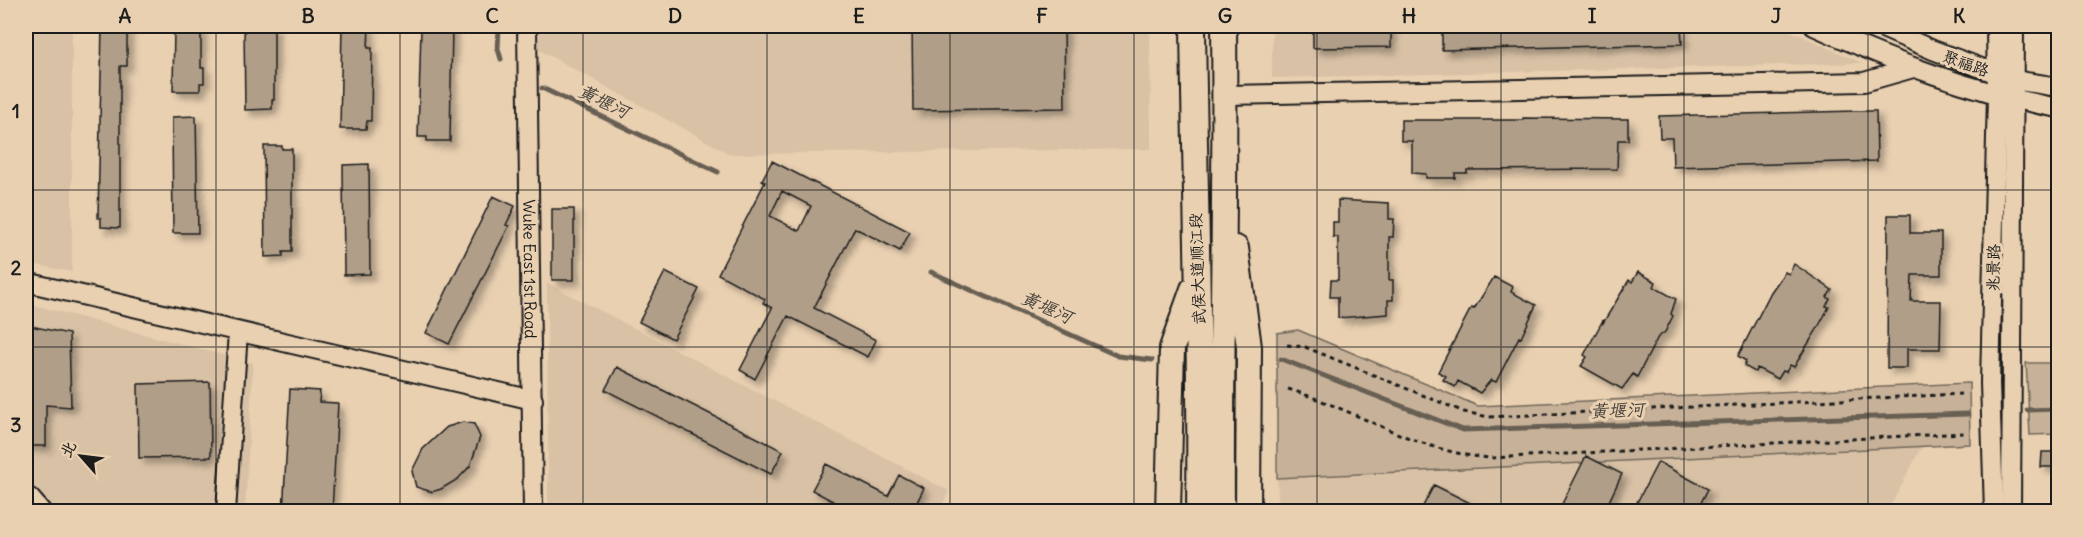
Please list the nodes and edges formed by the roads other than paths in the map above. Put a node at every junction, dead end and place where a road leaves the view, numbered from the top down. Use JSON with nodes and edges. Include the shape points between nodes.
{"nodes":[{"id":1,"x":527,"y":26,"type":"edge"},
{"id":2,"x":1193,"y":26,"type":"edge"},
{"id":3,"x":1224,"y":26,"type":"edge"},
{"id":4,"x":1814,"y":26,"type":"edge"},
{"id":5,"x":1878,"y":26,"type":"edge"},
{"id":6,"x":1996,"y":26,"type":"edge"},
{"id":7,"x":2014,"y":26,"type":"edge"},
{"id":8,"x":1913,"y":68,"type":"junction"},
{"id":9,"x":1996,"y":73,"type":"junction"},
{"id":10,"x":2013,"y":80,"type":"junction"},
{"id":11,"x":2058,"y":87,"type":"edge"},
{"id":12,"x":1225,"y":95,"type":"junction"},
{"id":13,"x":2006,"y":98,"type":"junction"},
{"id":14,"x":2058,"y":108,"type":"edge"},
{"id":15,"x":1226,"y":177,"type":"junction"},
{"id":16,"x":1196,"y":281,"type":"junction"},
{"id":17,"x":26,"y":282,"type":"edge"},
{"id":18,"x":238,"y":332,"type":"junction"},
{"id":19,"x":532,"y":400,"type":"junction"},
{"id":20,"x":26,"y":498,"type":"edge"},
{"id":21,"x":42,"y":512,"type":"edge"},
{"id":22,"x":226,"y":512,"type":"edge"},
{"id":23,"x":533,"y":512,"type":"edge"},
{"id":24,"x":1168,"y":512,"type":"edge"},
{"id":25,"x":1199,"y":512,"type":"edge"},
{"id":26,"x":1222,"y":512,"type":"edge"},
{"id":27,"x":1248,"y":512,"type":"edge"},
{"id":28,"x":1994,"y":512,"type":"edge"},
{"id":29,"x":2011,"y":512,"type":"edge"}],
"edges":[{"from":1,"to":19,"type":"street","name":"Wuke East 1st Road"},
{"from":2,"to":16,"type":"main road","name":"武侯大道顺江段"},
{"from":3,"to":12,"type":"main road","name":"武侯大道顺江段"},
{"from":4,"to":8,"type":"street"},
{"from":5,"to":9,"type":"street","name":"聚福路"},
{"from":6,"to":9,"type":"street","name":"兆景路"},
{"from":7,"to":10,"type":"street","name":"兆景路"},
{"from":8,"to":12,"type":"street","via":[[1864,82]]},
{"from":8,"to":13,"type":"street"},
{"from":9,"to":10,"type":"street","name":"聚福路"},
{"from":9,"to":13,"type":"street","name":"兆景路"},
{"from":10,"to":11,"type":"street","name":"聚福路"},
{"from":10,"to":13,"type":"street","name":"兆景路"},
{"from":12,"to":15,"type":"main road","name":"武侯大道顺江段"},
{"from":13,"to":14,"type":"street"},
{"from":13,"to":28,"type":"street","name":"兆景路","via":[[1990,383]]},
{"from":13,"to":29,"type":"street","name":"兆景路"},
{"from":15,"to":26,"type":"main road","name":"武侯大道顺江段"},
{"from":15,"to":27,"type":"main road","via":[[1249,347]]},
{"from":16,"to":24,"type":"main road","via":[[1172,348]]},
{"from":16,"to":25,"type":"main road","name":"武侯大道顺江段","via":[[1201,350]]},
{"from":17,"to":18,"type":"street"},
{"from":18,"to":19,"type":"street"},
{"from":18,"to":22,"type":"street"},
{"from":19,"to":23,"type":"street","name":"Wuke East 1st Road"},
{"from":20,"to":21,"type":"street"}]}
